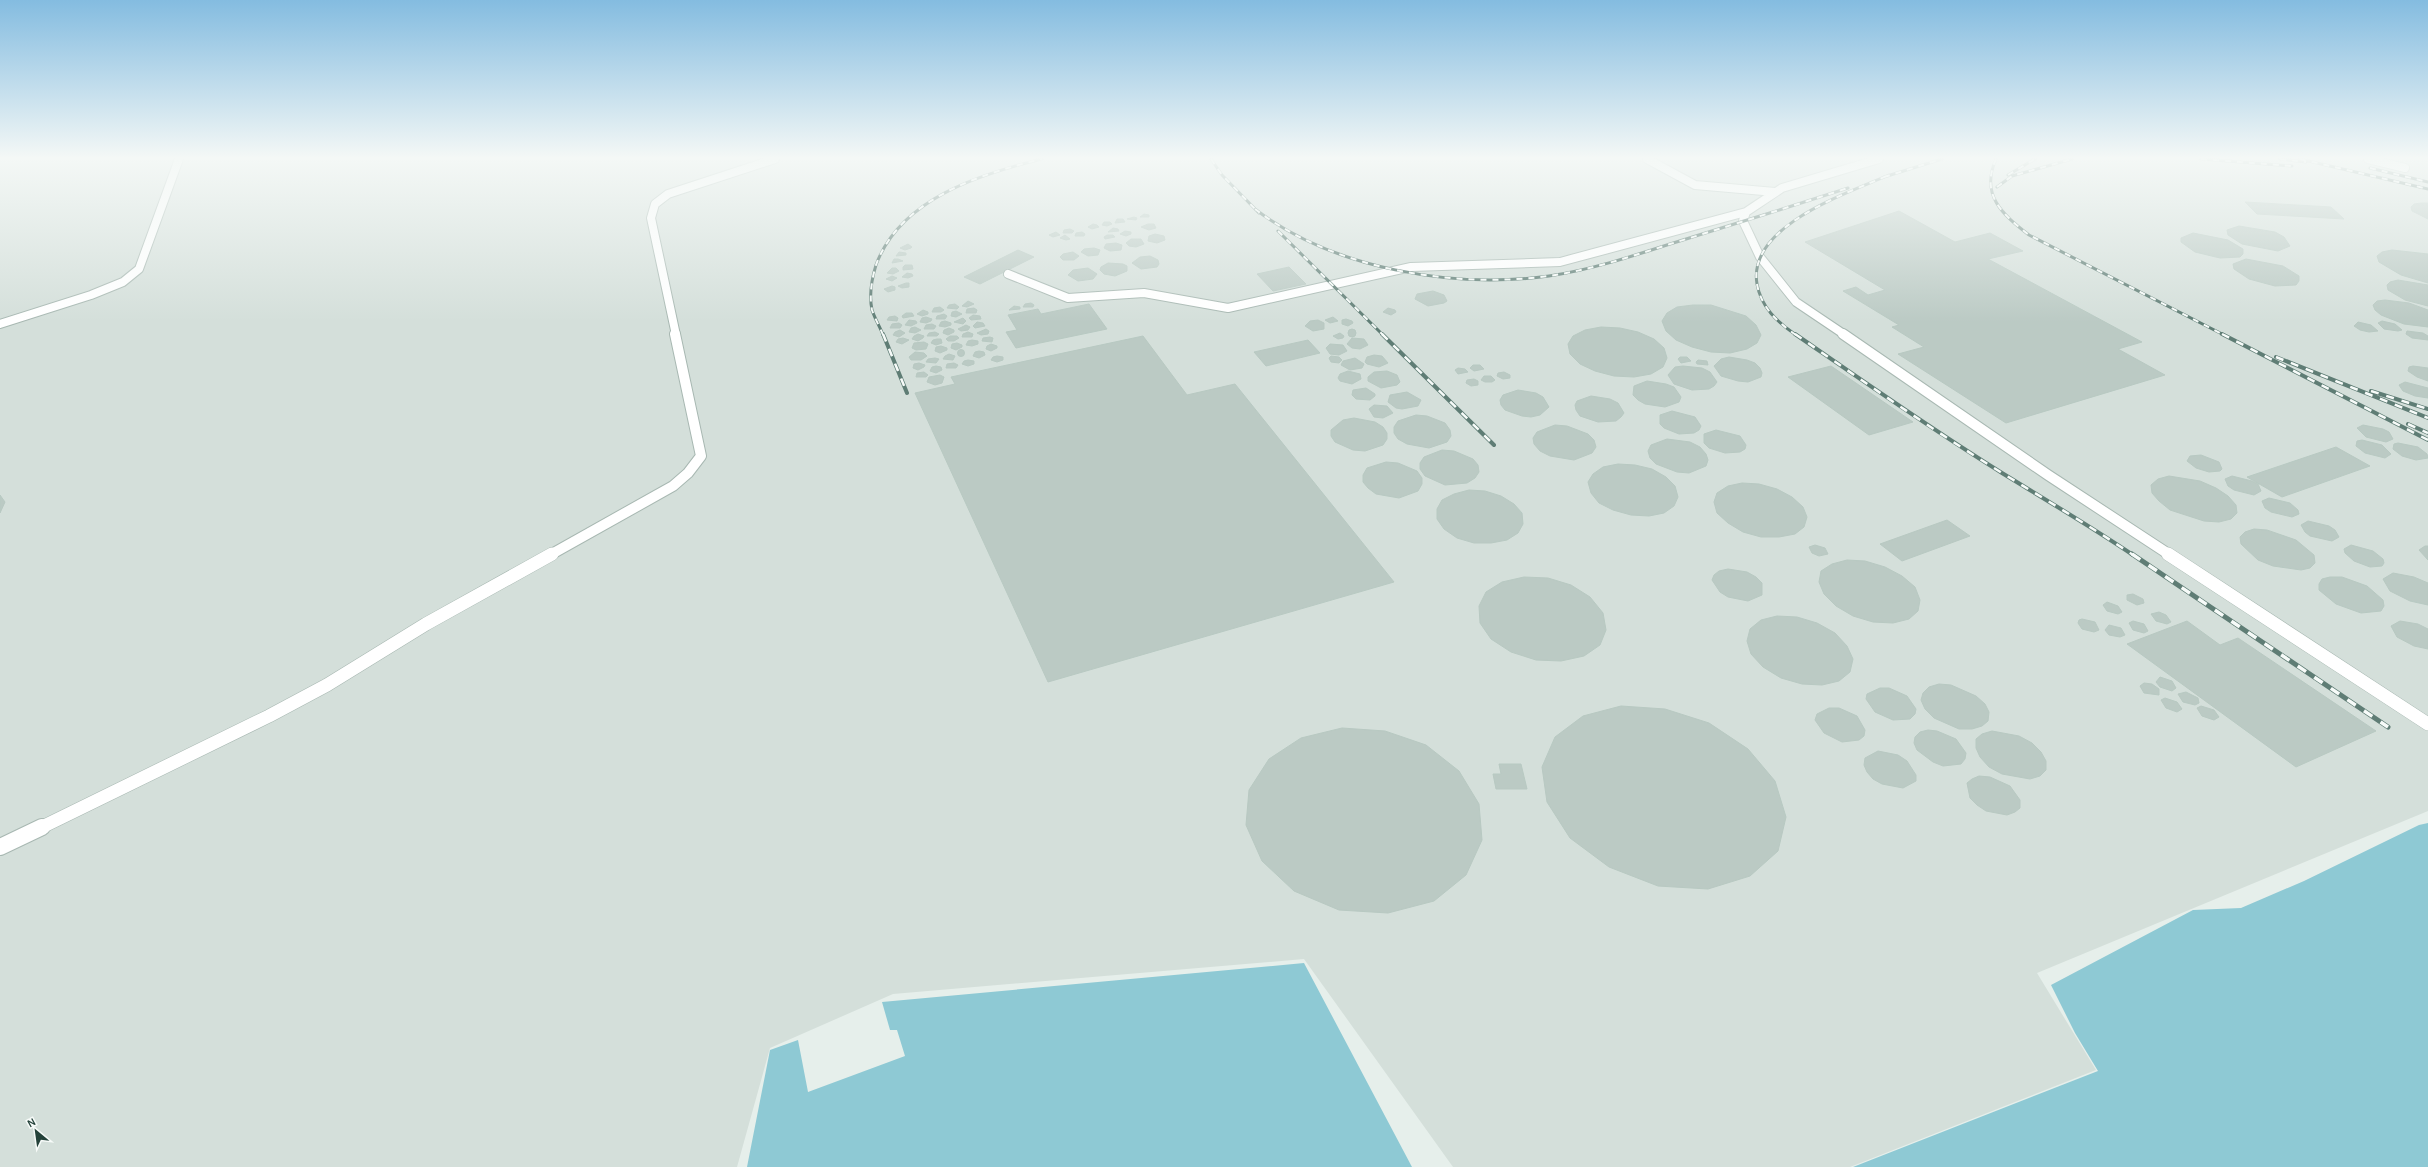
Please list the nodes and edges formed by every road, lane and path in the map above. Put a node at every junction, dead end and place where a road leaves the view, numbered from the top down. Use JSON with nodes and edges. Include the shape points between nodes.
{"nodes":[{"id":1,"x":159,"y":213,"type":"edge"},
{"id":2,"x":651,"y":213,"type":"edge"},
{"id":3,"x":1741,"y":213,"type":"edge"},
{"id":4,"x":1746,"y":213,"type":"edge"},
{"id":5,"x":1008,"y":274,"type":"dead end"},
{"id":6,"x":0,"y":324,"type":"edge"},
{"id":7,"x":2428,"y":724,"type":"edge"},
{"id":8,"x":0,"y":846,"type":"edge"}],
"edges":[{"from":1,"to":6,"type":"street","via":[[139,269],[123,282]]},
{"from":2,"to":8,"type":"street","via":[[701,456],[678,481],[639,506],[426,624],[327,685],[140,781]]},
{"from":3,"to":5,"type":"street","via":[[1560,262],[1411,267],[1228,308],[1144,293],[1068,298]]},
{"from":4,"to":7,"type":"street","via":[[1743,221],[1760,257],[1796,302],[2048,475]]}]}
